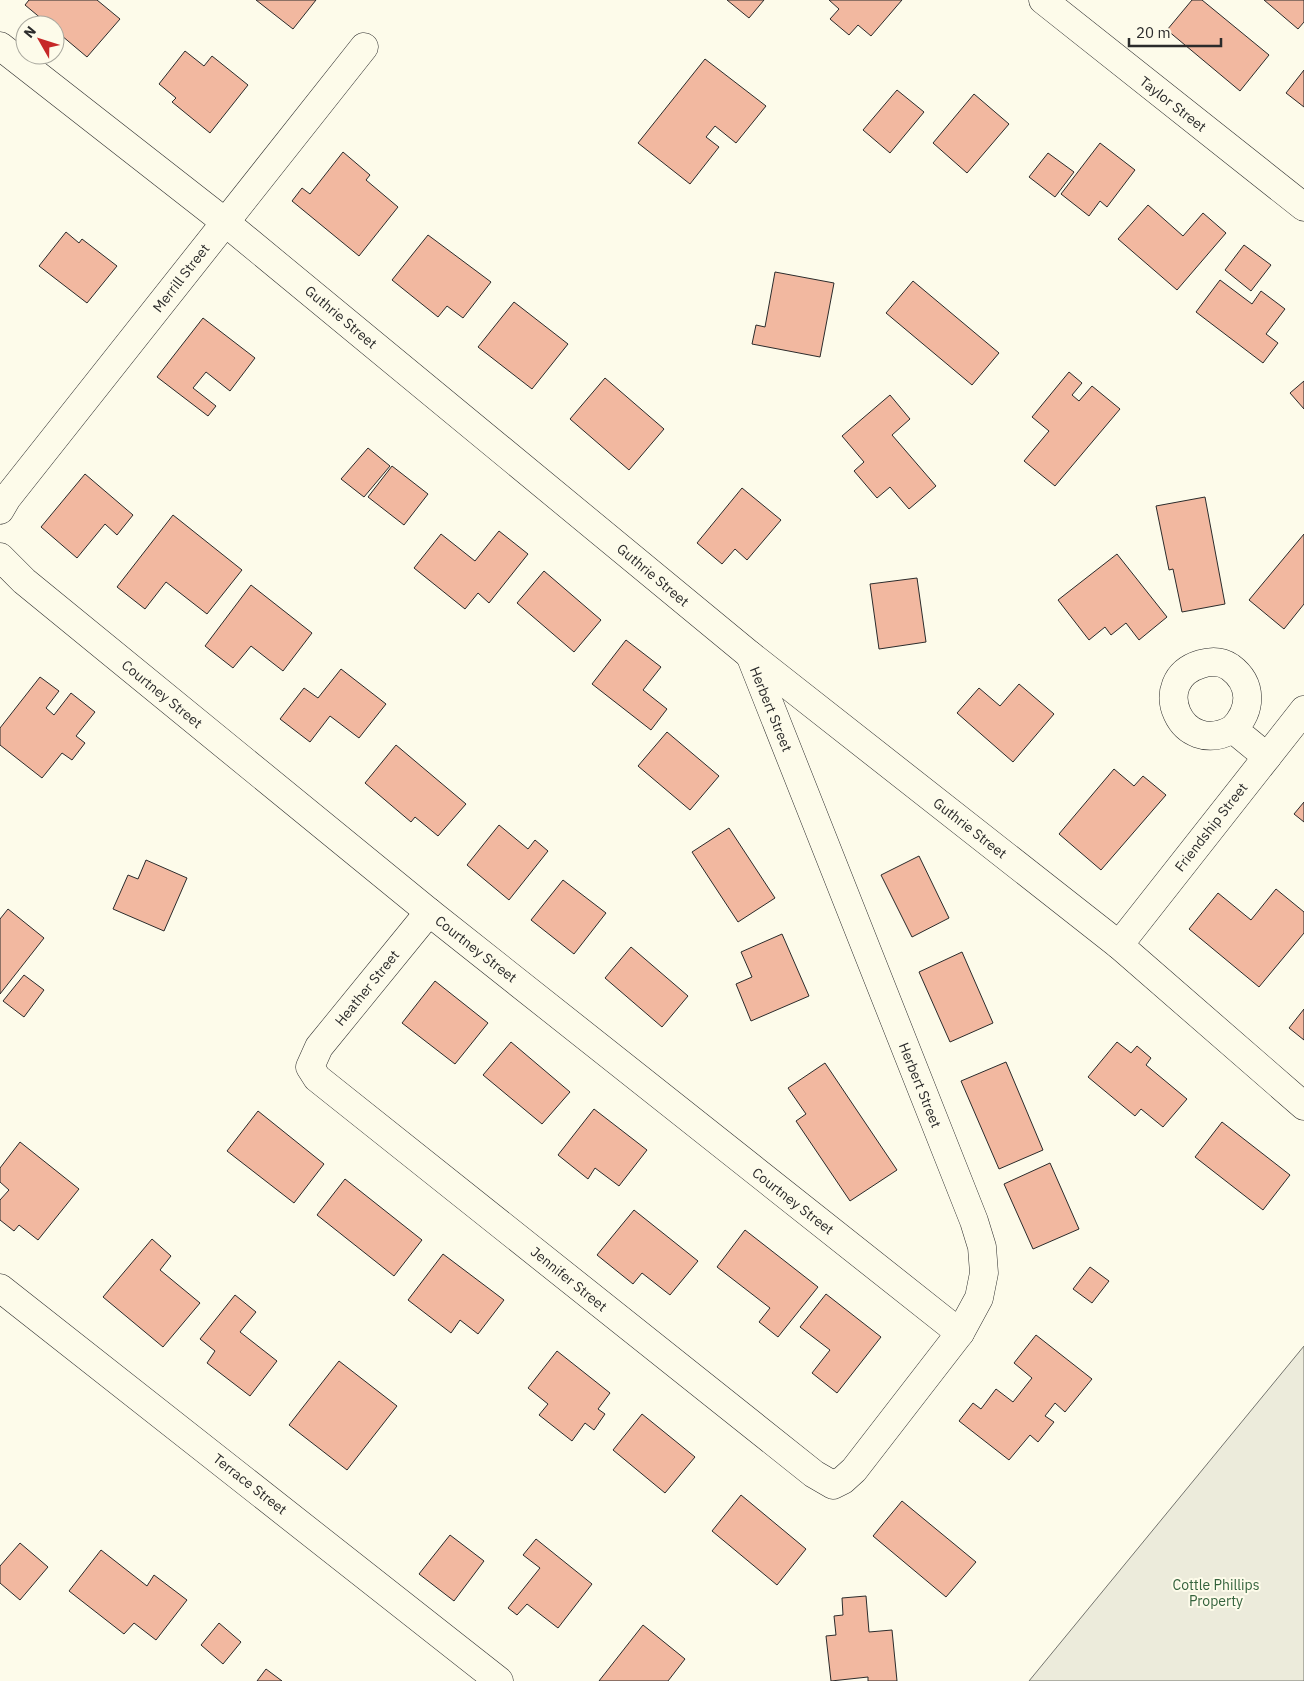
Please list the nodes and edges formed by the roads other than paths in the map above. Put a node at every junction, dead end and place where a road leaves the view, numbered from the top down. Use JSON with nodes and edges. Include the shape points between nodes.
{"nodes":[{"id":1,"x":1043,"y":0,"type":"edge"},
{"id":2,"x":0,"y":46,"type":"edge"},
{"id":3,"x":364,"y":46,"type":"dead end"},
{"id":4,"x":1304,"y":207,"type":"edge"},
{"id":5,"x":225,"y":222,"type":"junction"},
{"id":6,"x":0,"y":510,"type":"edge"},
{"id":7,"x":0,"y":557,"type":"edge"},
{"id":8,"x":750,"y":655,"type":"junction"},
{"id":9,"x":1304,"y":710,"type":"edge"},
{"id":10,"x":1234,"y":729,"type":"dead end"},
{"id":11,"x":1267,"y":757,"type":"junction"},
{"id":12,"x":429,"y":912,"type":"junction"},
{"id":13,"x":1119,"y":945,"type":"junction"},
{"id":14,"x":310,"y":1066,"type":"joint"},
{"id":15,"x":1304,"y":1106,"type":"edge"},
{"id":16,"x":0,"y":1288,"type":"edge"},
{"id":17,"x":960,"y":1333,"type":"junction"},
{"id":18,"x":833,"y":1485,"type":"joint"},
{"id":19,"x":499,"y":1681,"type":"edge"}],
"edges":[{"from":1,"to":4,"type":"street","name":"Taylor Street"},
{"from":2,"to":5,"type":"street","name":"Guthrie Street"},
{"from":3,"to":5,"type":"street","name":"Merrill Street"},
{"from":5,"to":6,"type":"street","name":"Merrill Street"},
{"from":5,"to":8,"type":"street","name":"Guthrie Street"},
{"from":7,"to":12,"type":"street","name":"Courtney Street","via":[[24,581]]},
{"from":8,"to":13,"type":"street","name":"Guthrie Street"},
{"from":8,"to":17,"type":"street","name":"Herbert Street","via":[[974,1221],[982,1247],[984,1273],[979,1298]]},
{"from":9,"to":11,"type":"street","name":"Friendship Street"},
{"from":10,"to":11,"type":"street"},
{"from":11,"to":13,"type":"street","name":"Friendship Street"},
{"from":12,"to":14,"type":"street","name":"Heather Street","via":[[319,1047]]},
{"from":12,"to":17,"type":"street","name":"Courtney Street"},
{"from":13,"to":15,"type":"street","name":"Guthrie Street"},
{"from":14,"to":18,"type":"street","name":"Jennifer Street","via":[[317,1078],[814,1474]]},
{"from":16,"to":19,"type":"street","name":"Terrace Street"},
{"from":17,"to":18,"type":"street","name":"Herbert Street","via":[[854,1470]]}]}
